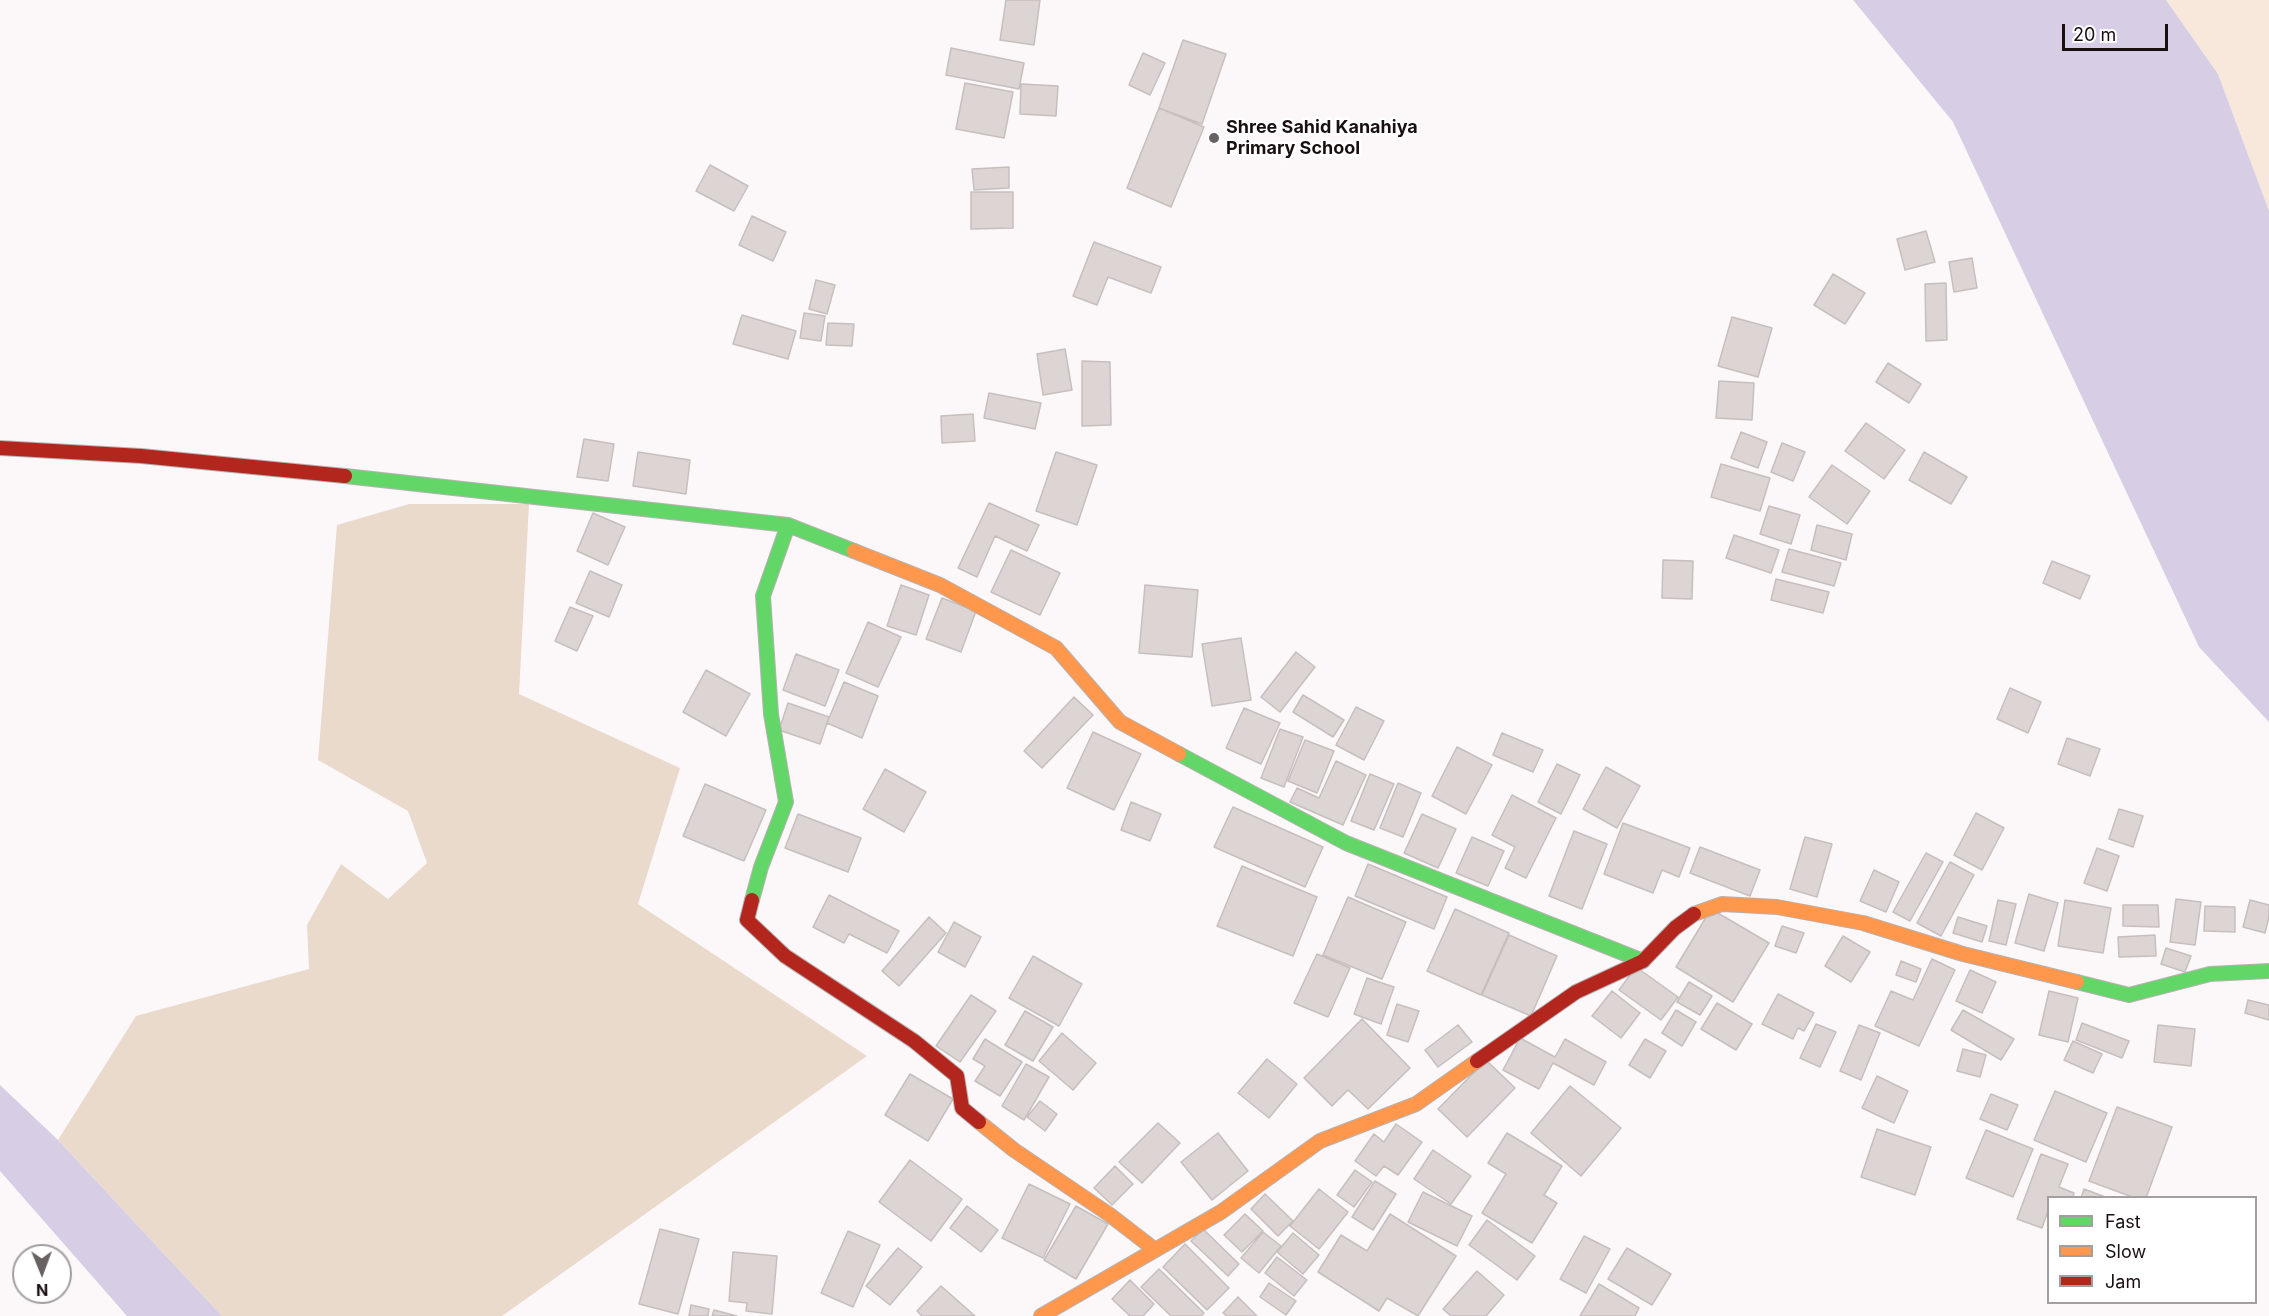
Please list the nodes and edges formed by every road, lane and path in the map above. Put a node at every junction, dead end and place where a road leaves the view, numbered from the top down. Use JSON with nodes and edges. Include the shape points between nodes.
{"nodes":[{"id":1,"x":0,"y":448,"type":"edge"},
{"id":2,"x":788,"y":525,"type":"junction"},
{"id":3,"x":1643,"y":961,"type":"junction"},
{"id":4,"x":2269,"y":971,"type":"edge"},
{"id":5,"x":1154,"y":1249,"type":"junction"},
{"id":6,"x":1041,"y":1316,"type":"edge"}],
"edges":[{"from":1,"to":2,"type":"street","via":[[141,456],[449,486]]},
{"from":2,"to":3,"type":"street","via":[[940,585],[1056,648],[1120,722],[1336,837]]},
{"from":2,"to":5,"type":"street","via":[[764,596],[771,714],[786,802],[761,867],[747,920],[785,956],[914,1041],[957,1076],[962,1108],[1014,1150]]},
{"from":3,"to":4,"type":"street","via":[[1698,911],[1722,904],[1777,907],[1863,923],[1963,954],[2129,995],[2211,974]]},
{"from":3,"to":5,"type":"street","via":[[1576,992],[1416,1104],[1320,1141],[1221,1212]]},
{"from":5,"to":6,"type":"street"}]}
